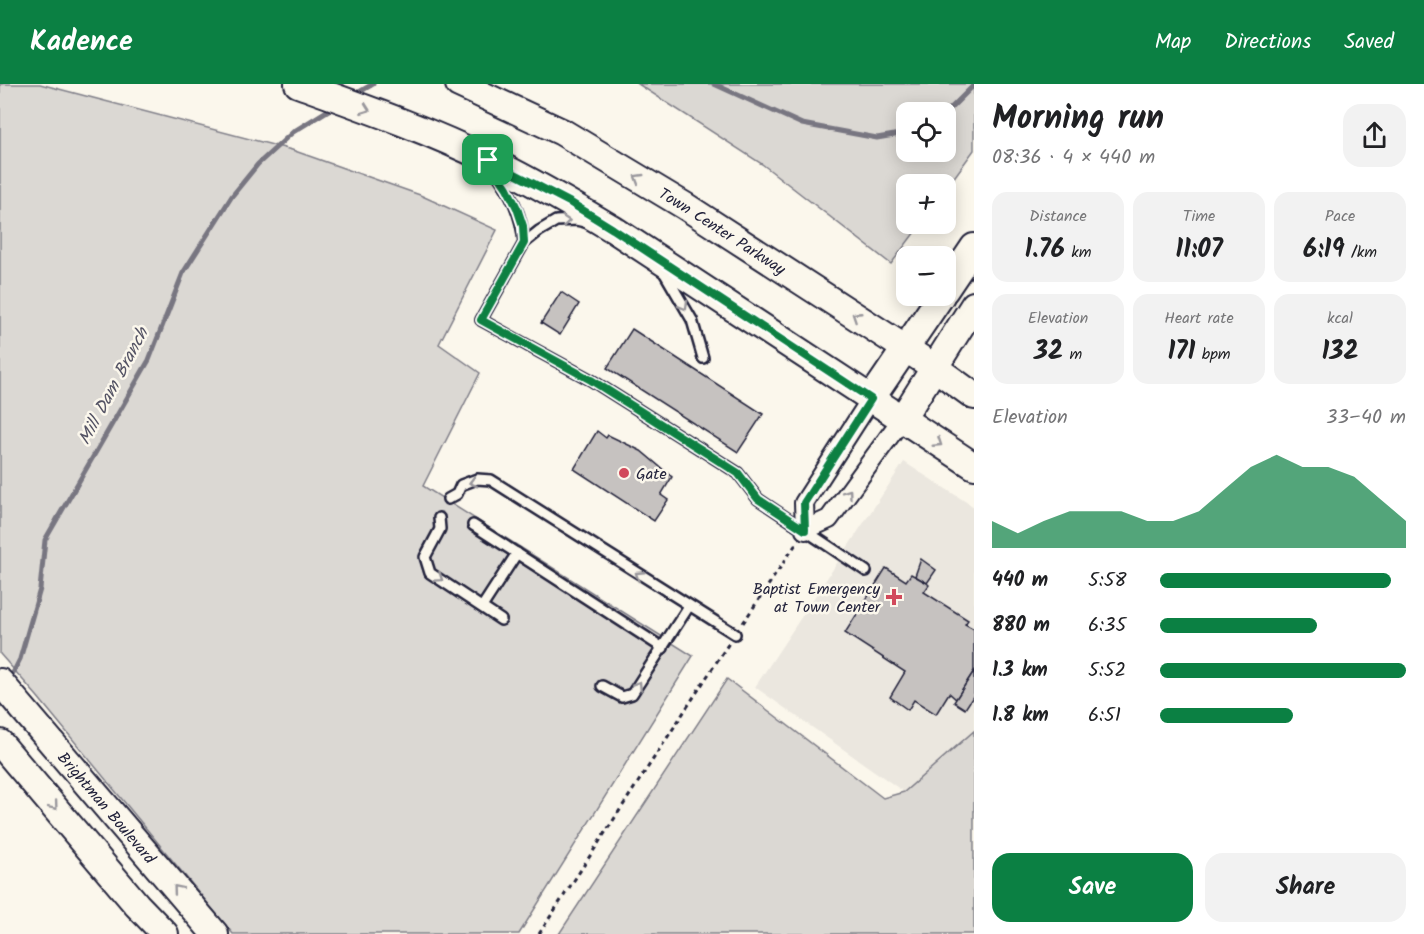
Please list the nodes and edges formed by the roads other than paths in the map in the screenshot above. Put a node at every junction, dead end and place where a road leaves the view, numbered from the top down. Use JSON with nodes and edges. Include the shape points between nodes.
{"nodes":[{"id":1,"x":298,"y":84,"type":"edge"},
{"id":2,"x":459,"y":84,"type":"edge"},
{"id":3,"x":488,"y":160,"type":"junction"},
{"id":4,"x":613,"y":229,"type":"junction"},
{"id":5,"x":524,"y":243,"type":"junction"},
{"id":6,"x":974,"y":247,"type":"edge"},
{"id":7,"x":656,"y":257,"type":"junction"},
{"id":8,"x":956,"y":274,"type":"edge"},
{"id":9,"x":974,"y":305,"type":"edge"},
{"id":10,"x":934,"y":306,"type":"edge"},
{"id":11,"x":904,"y":349,"type":"junction"},
{"id":12,"x":703,"y":358,"type":"dead end"},
{"id":13,"x":934,"y":367,"type":"junction"},
{"id":14,"x":974,"y":396,"type":"edge"},
{"id":15,"x":871,"y":399,"type":"junction"},
{"id":16,"x":902,"y":419,"type":"junction"},
{"id":17,"x":974,"y":466,"type":"edge"},
{"id":18,"x":459,"y":505,"type":"dead end"},
{"id":19,"x":438,"y":518,"type":"dead end"},
{"id":20,"x":450,"y":525,"type":"dead end"},
{"id":21,"x":473,"y":525,"type":"dead end"},
{"id":22,"x":440,"y":529,"type":"junction"},
{"id":23,"x":805,"y":530,"type":"junction"},
{"id":24,"x":517,"y":553,"type":"junction"},
{"id":25,"x":866,"y":571,"type":"dead end"},
{"id":26,"x":689,"y":606,"type":"junction"},
{"id":27,"x":482,"y":607,"type":"junction"},
{"id":28,"x":501,"y":620,"type":"dead end"},
{"id":29,"x":735,"y":634,"type":"road end"},
{"id":30,"x":663,"y":648,"type":"junction"},
{"id":31,"x":0,"y":682,"type":"edge"},
{"id":32,"x":602,"y":686,"type":"dead end"},
{"id":33,"x":8,"y":752,"type":"edge"},
{"id":34,"x":206,"y":931,"type":"edge"},
{"id":35,"x":165,"y":934,"type":"edge"}],
"edges":[{"from":1,"to":3,"type":"main road","one_way":true,"via":[[395,119]]},
{"from":11,"to":2,"type":"main road","name":"Town Center Parkway","one_way":true,"via":[[685,206],[562,132]]},
{"from":3,"to":4,"type":"main road"},
{"from":3,"to":5,"type":"lane","via":[[517,208]]},
{"from":5,"to":4,"type":"lane","one_way":true,"via":[[556,221],[576,220]]},
{"from":4,"to":7,"type":"main road"},
{"from":5,"to":23,"type":"lane","via":[[481,320],[591,380],[738,473],[758,499]]},
{"from":6,"to":8,"type":"main road"},
{"from":7,"to":12,"type":"lane","one_way":true,"via":[[692,320]]},
{"from":7,"to":15,"type":"main road"},
{"from":9,"to":13,"type":"main road"},
{"from":10,"to":11,"type":"main road"},
{"from":11,"to":13,"type":"main road","name":"Town Center Parkway"},
{"from":11,"to":15,"type":"main road"},
{"from":13,"to":14,"type":"main road","name":"Town Center Parkway"},
{"from":13,"to":16,"type":"main road"},
{"from":15,"to":16,"type":"main road"},
{"from":15,"to":23,"type":"street","via":[[804,503]]},
{"from":16,"to":17,"type":"main road","one_way":true},
{"from":23,"to":16,"type":"street","one_way":true,"via":[[829,519]]},
{"from":26,"to":18,"type":"lane","one_way":true,"via":[[491,480],[477,479],[461,485],[452,497]]},
{"from":19,"to":22,"type":"lane"},
{"from":20,"to":22,"type":"lane"},
{"from":21,"to":24,"type":"lane"},
{"from":22,"to":27,"type":"lane","one_way":true,"via":[[425,557],[430,573]]},
{"from":23,"to":25,"type":"lane"},
{"from":24,"to":27,"type":"lane"},
{"from":24,"to":30,"type":"lane"},
{"from":26,"to":29,"type":"lane"},
{"from":26,"to":30,"type":"lane"},
{"from":27,"to":28,"type":"lane"},
{"from":32,"to":30,"type":"lane","one_way":true,"via":[[622,697],[632,694]]},
{"from":34,"to":31,"type":"main road","name":"Brightman Boulevard","one_way":true},
{"from":33,"to":35,"type":"main road","one_way":true}]}
